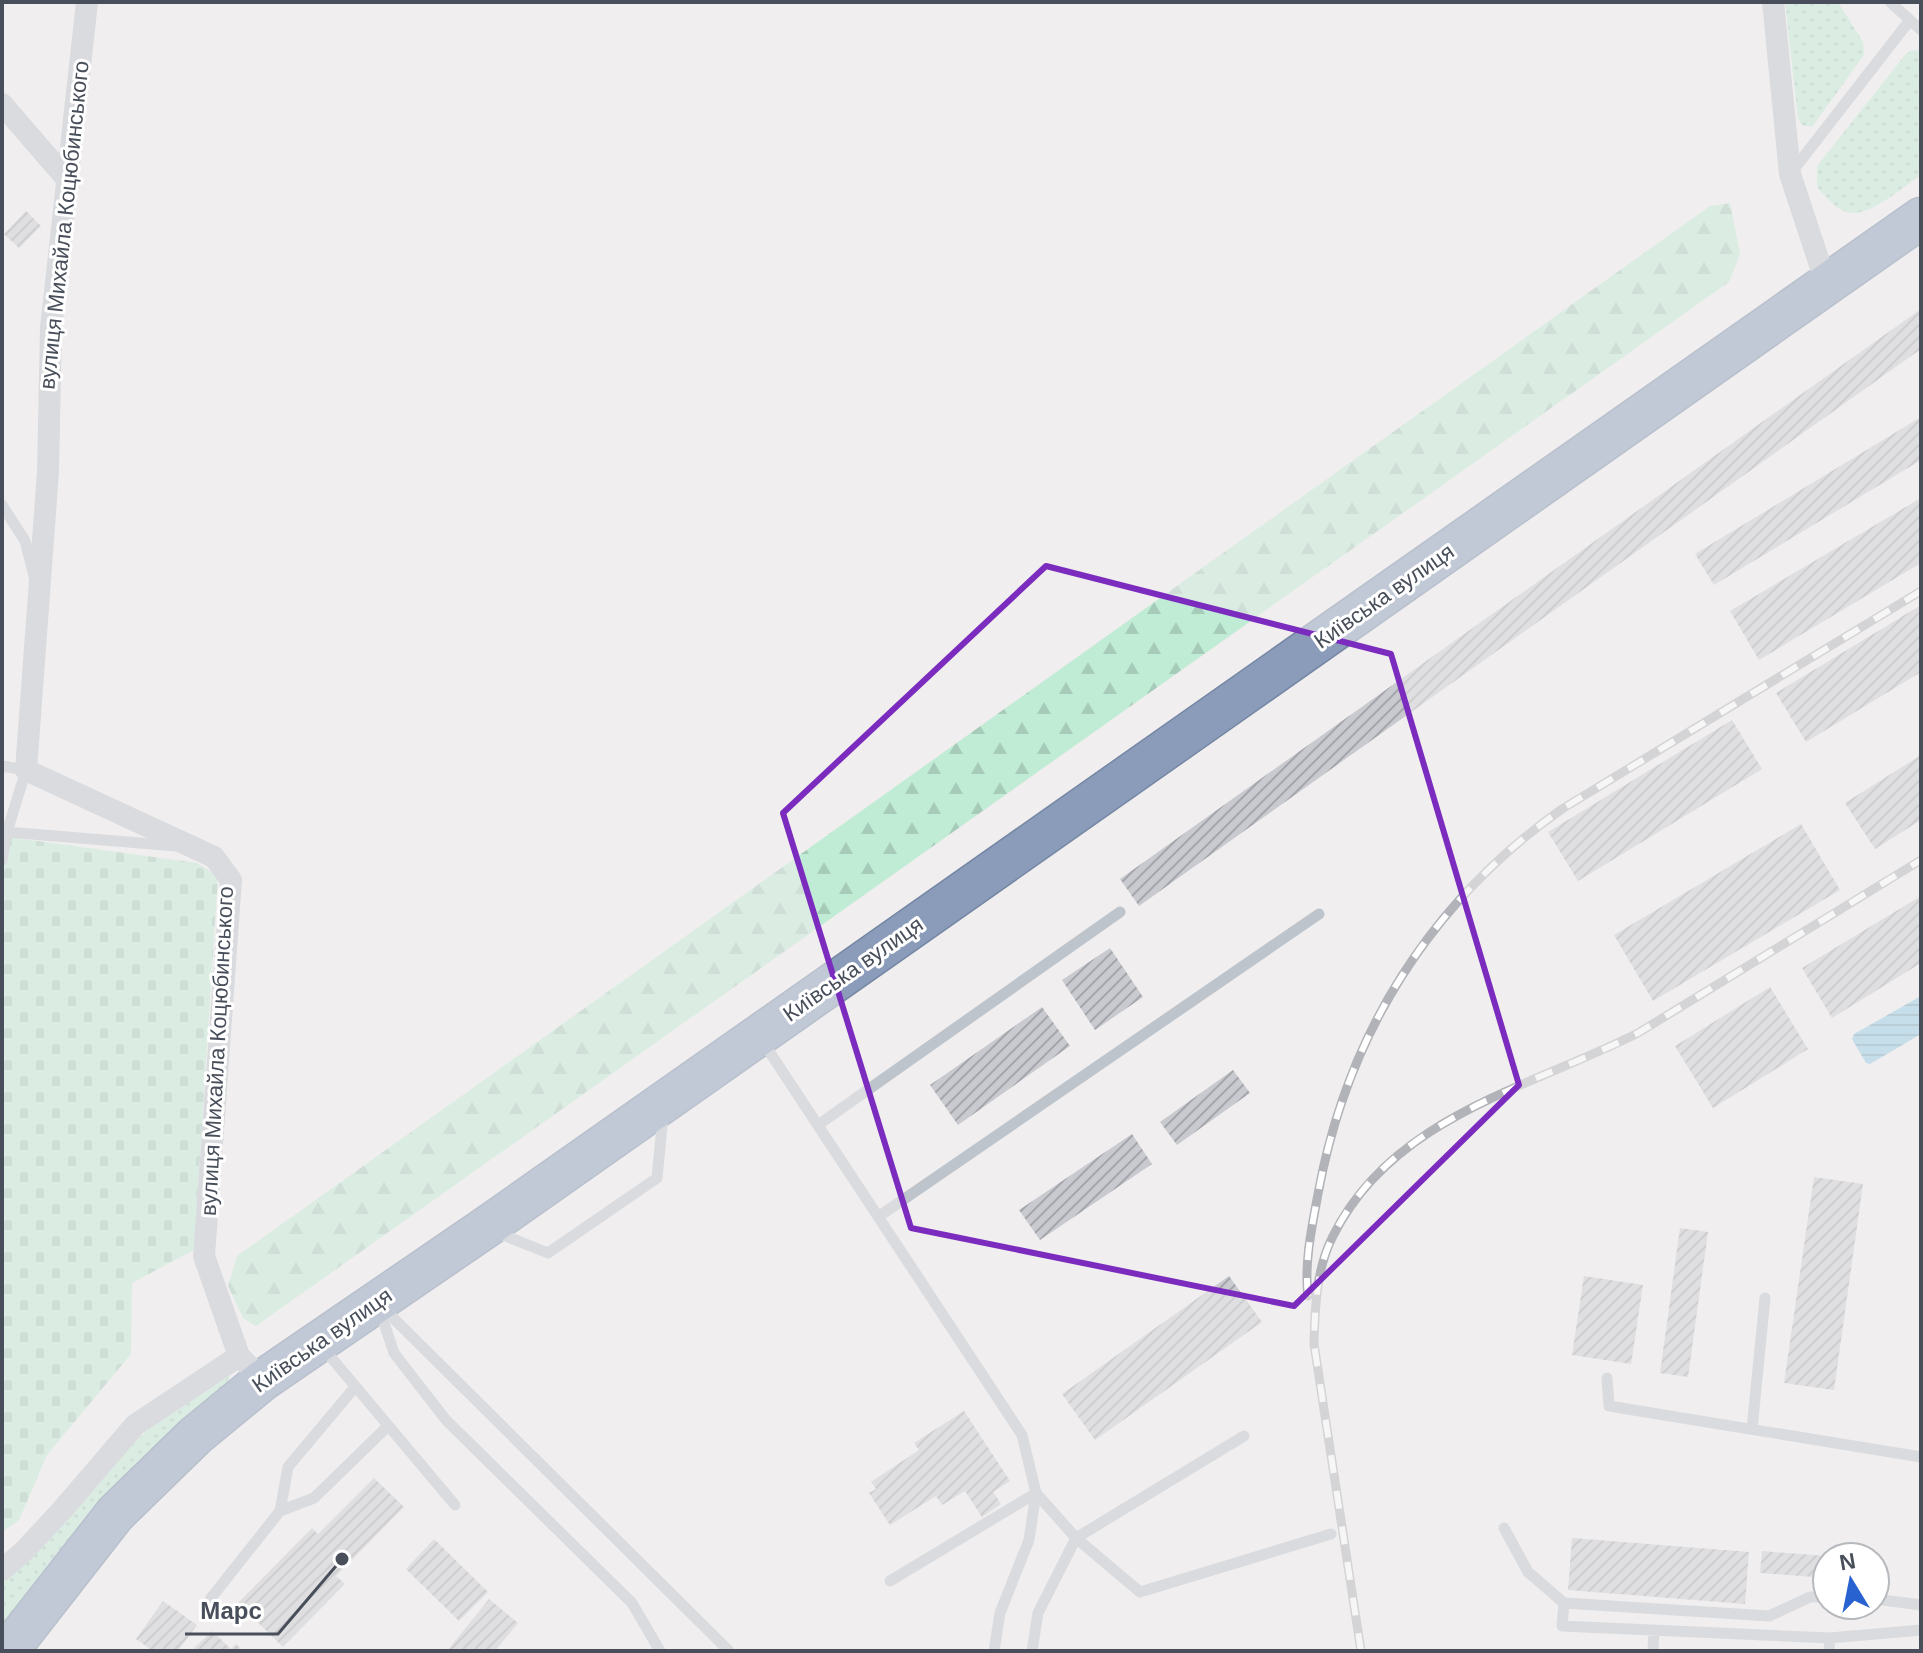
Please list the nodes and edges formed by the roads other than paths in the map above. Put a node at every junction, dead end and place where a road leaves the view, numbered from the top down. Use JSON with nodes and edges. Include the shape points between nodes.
{"nodes":[{"id":1,"x":87,"y":2,"type":"edge"},
{"id":2,"x":1773,"y":2,"type":"edge"},
{"id":3,"x":1890,"y":2,"type":"edge"},
{"id":4,"x":1910,"y":20,"type":"junction"},
{"id":5,"x":1921,"y":30,"type":"edge"},
{"id":6,"x":2,"y":104,"type":"edge"},
{"id":7,"x":1790,"y":174,"type":"junction"},
{"id":8,"x":66,"y":178,"type":"junction"},
{"id":9,"x":1921,"y":218,"type":"edge"},
{"id":10,"x":1826,"y":283,"type":"junction"},
{"id":11,"x":2,"y":505,"type":"edge"},
{"id":12,"x":37,"y":592,"type":"junction"},
{"id":13,"x":2,"y":766,"type":"edge"},
{"id":14,"x":26,"y":770,"type":"junction"},
{"id":15,"x":7,"y":832,"type":"junction"},
{"id":16,"x":192,"y":847,"type":"junction"},
{"id":17,"x":2,"y":860,"type":"edge"},
{"id":18,"x":1120,"y":912,"type":"dead end"},
{"id":19,"x":1319,"y":914,"type":"dead end"},
{"id":20,"x":758,"y":1035,"type":"junction"},
{"id":21,"x":664,"y":1102,"type":"junction"},
{"id":22,"x":818,"y":1125,"type":"junction"},
{"id":23,"x":878,"y":1217,"type":"junction"},
{"id":24,"x":485,"y":1228,"type":"junction"},
{"id":25,"x":1765,"y":1298,"type":"dead end"},
{"id":26,"x":377,"y":1302,"type":"junction"},
{"id":27,"x":319,"y":1342,"type":"junction"},
{"id":28,"x":251,"y":1368,"type":"junction"},
{"id":29,"x":1607,"y":1378,"type":"dead end"},
{"id":30,"x":355,"y":1387,"type":"junction"},
{"id":31,"x":388,"y":1426,"type":"junction"},
{"id":32,"x":1752,"y":1429,"type":"junction"},
{"id":33,"x":1244,"y":1436,"type":"dead end"},
{"id":34,"x":1921,"y":1457,"type":"edge"},
{"id":35,"x":1036,"y":1493,"type":"junction"},
{"id":36,"x":455,"y":1505,"type":"dead end"},
{"id":37,"x":280,"y":1511,"type":"junction"},
{"id":38,"x":1504,"y":1528,"type":"dead end"},
{"id":39,"x":1331,"y":1534,"type":"dead end"},
{"id":40,"x":1076,"y":1538,"type":"junction"},
{"id":41,"x":2,"y":1570,"type":"edge"},
{"id":42,"x":890,"y":1581,"type":"dead end"},
{"id":43,"x":1811,"y":1597,"type":"edge"},
{"id":44,"x":211,"y":1598,"type":"dead end"},
{"id":45,"x":1891,"y":1601,"type":"edge"},
{"id":46,"x":1564,"y":1603,"type":"junction"},
{"id":47,"x":1921,"y":1605,"type":"edge"},
{"id":48,"x":1654,"y":1630,"type":"junction"},
{"id":49,"x":1921,"y":1630,"type":"edge"},
{"id":50,"x":1830,"y":1638,"type":"junction"},
{"id":51,"x":8,"y":1651,"type":"edge"},
{"id":52,"x":660,"y":1651,"type":"edge"},
{"id":53,"x":729,"y":1651,"type":"edge"},
{"id":54,"x":994,"y":1651,"type":"edge"},
{"id":55,"x":1032,"y":1651,"type":"edge"},
{"id":56,"x":1653,"y":1651,"type":"edge"},
{"id":57,"x":1829,"y":1651,"type":"edge"}],
"edges":[{"from":1,"to":8,"type":"street","name":"вулиця Михайла Коцюбинського"},
{"from":2,"to":7,"type":"street"},
{"from":3,"to":4,"type":"lane"},
{"from":4,"to":5,"type":"lane"},
{"from":4,"to":7,"type":"lane"},
{"from":6,"to":8,"type":"street"},
{"from":7,"to":10,"type":"street"},
{"from":8,"to":12,"type":"street","name":"вулиця Михайла Коцюбинського","via":[[51,328],[48,472]]},
{"from":9,"to":10,"type":"highway","name":"Київська вулиця"},
{"from":10,"to":20,"type":"highway","name":"Київська вулиця"},
{"from":11,"to":12,"type":"lane","name":"вулиця Михайла Коцюбинського","via":[[25,541]]},
{"from":12,"to":14,"type":"street","name":"вулиця Михайла Коцюбинського"},
{"from":13,"to":14,"type":"lane"},
{"from":14,"to":15,"type":"lane"},
{"from":14,"to":16,"type":"street","name":"вулиця Михайла Коцюбинського"},
{"from":15,"to":16,"type":"lane"},
{"from":15,"to":17,"type":"lane"},
{"from":16,"to":28,"type":"street","name":"вулиця Михайла Коцюбинського","via":[[214,857],[231,880],[204,1256]]},
{"from":18,"to":22,"type":"lane"},
{"from":19,"to":23,"type":"lane"},
{"from":20,"to":21,"type":"highway","name":"Київська вулиця"},
{"from":20,"to":22,"type":"lane"},
{"from":21,"to":24,"type":"highway","name":"Київська вулиця"},
{"from":21,"to":24,"type":"lane","via":[[657,1178],[548,1253]]},
{"from":22,"to":23,"type":"lane"},
{"from":23,"to":35,"type":"lane","via":[[1022,1435]]},
{"from":24,"to":26,"type":"highway","name":"Київська вулиця"},
{"from":25,"to":32,"type":"lane"},
{"from":26,"to":27,"type":"highway","name":"Київська вулиця"},
{"from":26,"to":52,"type":"lane","via":[[394,1353],[446,1420],[632,1603]]},
{"from":26,"to":53,"type":"lane"},
{"from":27,"to":28,"type":"highway","name":"Київська вулиця"},
{"from":27,"to":30,"type":"lane"},
{"from":28,"to":41,"type":"street","via":[[135,1425]]},
{"from":28,"to":51,"type":"highway","name":"Київська вулиця","via":[[195,1436],[115,1514]]},
{"from":29,"to":32,"type":"lane","via":[[1609,1406]]},
{"from":30,"to":31,"type":"lane"},
{"from":30,"to":37,"type":"lane","via":[[288,1467]]},
{"from":31,"to":36,"type":"lane"},
{"from":31,"to":37,"type":"lane","via":[[314,1498]]},
{"from":32,"to":34,"type":"lane"},
{"from":33,"to":40,"type":"lane"},
{"from":35,"to":40,"type":"lane"},
{"from":35,"to":42,"type":"lane"},
{"from":35,"to":54,"type":"lane","via":[[1029,1540],[1000,1613]]},
{"from":37,"to":44,"type":"lane"},
{"from":38,"to":46,"type":"lane","via":[[1528,1572]]},
{"from":39,"to":40,"type":"lane","via":[[1140,1592]]},
{"from":40,"to":55,"type":"lane","via":[[1038,1613]]},
{"from":43,"to":46,"type":"lane","via":[[1769,1616]]},
{"from":45,"to":47,"type":"lane"},
{"from":46,"to":48,"type":"lane","via":[[1562,1626]]},
{"from":48,"to":50,"type":"lane"},
{"from":48,"to":56,"type":"lane"},
{"from":49,"to":50,"type":"lane"},
{"from":50,"to":57,"type":"lane"}]}
